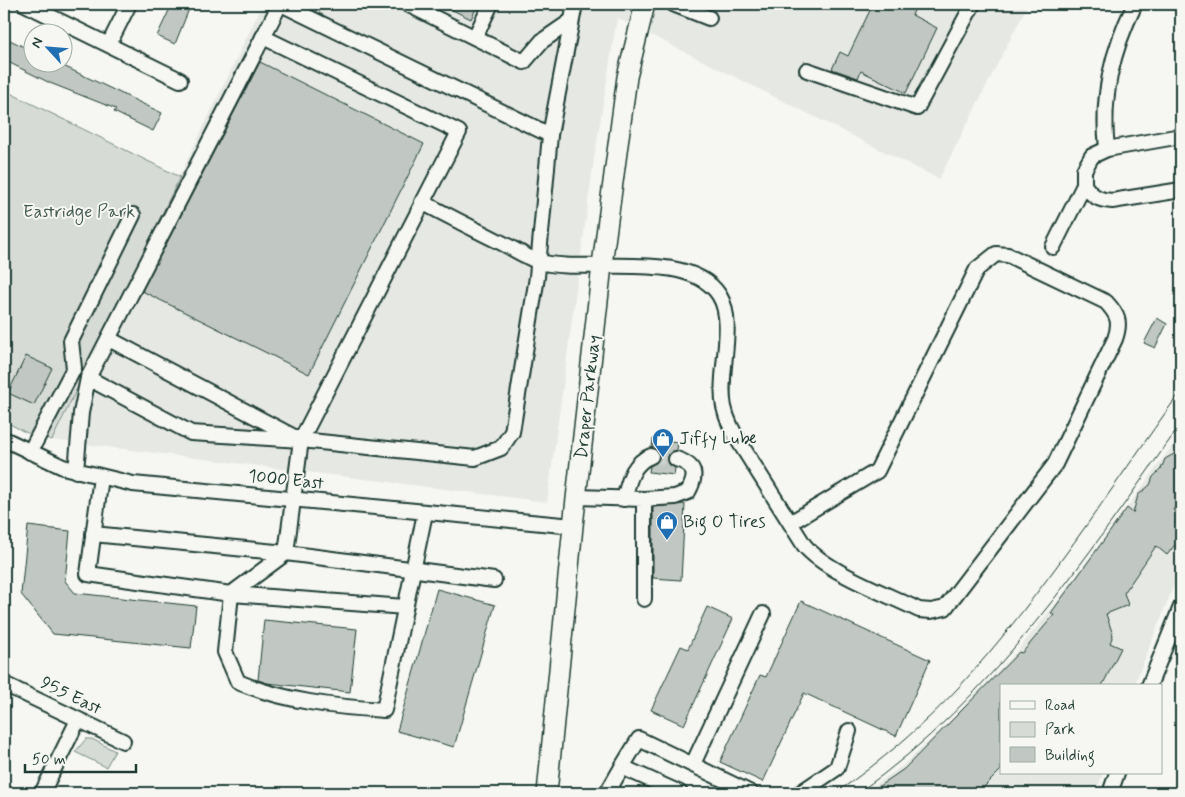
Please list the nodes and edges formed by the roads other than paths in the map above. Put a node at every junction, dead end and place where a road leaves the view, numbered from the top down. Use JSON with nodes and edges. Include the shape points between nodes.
{"nodes":[{"id":1,"x":25,"y":4,"type":"edge"},
{"id":2,"x":128,"y":4,"type":"edge"},
{"id":3,"x":280,"y":4,"type":"edge"},
{"id":4,"x":407,"y":4,"type":"edge"},
{"id":5,"x":491,"y":4,"type":"edge"},
{"id":6,"x":575,"y":4,"type":"edge"},
{"id":7,"x":644,"y":4,"type":"edge"},
{"id":8,"x":674,"y":4,"type":"edge"},
{"id":9,"x":974,"y":4,"type":"edge"},
{"id":10,"x":1135,"y":4,"type":"edge"},
{"id":11,"x":709,"y":18,"type":"dead end"},
{"id":12,"x":571,"y":21,"type":"junction"},
{"id":13,"x":263,"y":37,"type":"junction"},
{"id":14,"x":475,"y":37,"type":"junction"},
{"id":15,"x":109,"y":44,"type":"junction"},
{"id":16,"x":807,"y":70,"type":"dead end"},
{"id":17,"x":180,"y":80,"type":"dead end"},
{"id":18,"x":550,"y":135,"type":"junction"},
{"id":19,"x":1181,"y":136,"type":"edge"},
{"id":20,"x":1107,"y":149,"type":"junction"},
{"id":21,"x":1084,"y":185,"type":"junction"},
{"id":22,"x":1181,"y":190,"type":"edge"},
{"id":23,"x":422,"y":202,"type":"junction"},
{"id":24,"x":133,"y":215,"type":"dead end"},
{"id":25,"x":1053,"y":247,"type":"dead end"},
{"id":26,"x":538,"y":261,"type":"junction"},
{"id":27,"x":602,"y":265,"type":"junction"},
{"id":28,"x":109,"y":339,"type":"junction"},
{"id":29,"x":88,"y":378,"type":"junction"},
{"id":30,"x":301,"y":440,"type":"junction"},
{"id":31,"x":5,"y":442,"type":"edge"},
{"id":32,"x":30,"y":452,"type":"junction"},
{"id":33,"x":651,"y":456,"type":"dead end"},
{"id":34,"x":676,"y":460,"type":"tunnel mouth"},
{"id":35,"x":76,"y":470,"type":"junction"},
{"id":36,"x":101,"y":477,"type":"junction"},
{"id":37,"x":577,"y":497,"type":"junction"},
{"id":38,"x":624,"y":499,"type":"junction"},
{"id":39,"x":644,"y":499,"type":"junction"},
{"id":40,"x":293,"y":500,"type":"junction"},
{"id":41,"x":425,"y":513,"type":"junction"},
{"id":42,"x":790,"y":523,"type":"junction"},
{"id":43,"x":573,"y":526,"type":"junction"},
{"id":44,"x":93,"y":534,"type":"junction"},
{"id":45,"x":286,"y":553,"type":"junction"},
{"id":46,"x":414,"y":568,"type":"junction"},
{"id":47,"x":494,"y":580,"type":"dead end"},
{"id":48,"x":230,"y":594,"type":"junction"},
{"id":49,"x":644,"y":599,"type":"dead end"},
{"id":50,"x":405,"y":607,"type":"junction"},
{"id":51,"x":1181,"y":607,"type":"edge"},
{"id":52,"x":763,"y":614,"type":"dead end"},
{"id":53,"x":4,"y":684,"type":"edge"},
{"id":54,"x":1150,"y":684,"type":"edge"},
{"id":55,"x":78,"y":720,"type":"junction"},
{"id":56,"x":849,"y":731,"type":"dead end"},
{"id":57,"x":122,"y":741,"type":"dead end"},
{"id":58,"x":693,"y":764,"type":"junction"},
{"id":59,"x":622,"y":767,"type":"junction"},
{"id":60,"x":1116,"y":774,"type":"edge"},
{"id":61,"x":42,"y":793,"type":"edge"},
{"id":62,"x":547,"y":793,"type":"edge"},
{"id":63,"x":607,"y":793,"type":"edge"},
{"id":64,"x":680,"y":793,"type":"edge"},
{"id":65,"x":750,"y":793,"type":"edge"},
{"id":66,"x":800,"y":793,"type":"edge"},
{"id":67,"x":1110,"y":793,"type":"edge"}],
"edges":[{"from":1,"to":15,"type":"street"},
{"from":2,"to":15,"type":"street"},
{"from":3,"to":13,"type":"street"},
{"from":3,"to":18,"type":"street"},
{"from":4,"to":14,"type":"street"},
{"from":5,"to":14,"type":"street"},
{"from":6,"to":12,"type":"street"},
{"from":7,"to":27,"type":"main road","name":"Draper Parkway","via":[[627,77]]},
{"from":8,"to":11,"type":"street"},
{"from":9,"to":16,"type":"street","via":[[917,108]]},
{"from":10,"to":20,"type":"street","via":[[1114,52],[1108,76],[1104,124]]},
{"from":12,"to":14,"type":"street","via":[[542,42],[524,62]]},
{"from":12,"to":18,"type":"street"},
{"from":13,"to":23,"type":"street","via":[[458,132]]},
{"from":13,"to":28,"type":"street"},
{"from":15,"to":17,"type":"street"},
{"from":18,"to":26,"type":"street"},
{"from":19,"to":20,"type":"street"},
{"from":20,"to":21,"type":"street","via":[[1098,151],[1087,163]]},
{"from":21,"to":22,"type":"street","via":[[1093,196],[1112,201]]},
{"from":21,"to":25,"type":"street"},
{"from":23,"to":26,"type":"street"},
{"from":23,"to":30,"type":"street"},
{"from":24,"to":32,"type":"street","via":[[71,341],[74,368]]},
{"from":26,"to":27,"type":"street"},
{"from":26,"to":30,"type":"street","via":[[512,432],[501,448],[475,458]]},
{"from":27,"to":37,"type":"main road","name":"Draper Parkway"},
{"from":27,"to":42,"type":"street","via":[[632,264],[679,271],[709,284],[719,295],[726,321],[724,406],[735,435]]},
{"from":28,"to":29,"type":"street"},
{"from":28,"to":30,"type":"street"},
{"from":29,"to":30,"type":"street","via":[[190,433]]},
{"from":29,"to":35,"type":"street"},
{"from":30,"to":40,"type":"street"},
{"from":31,"to":32,"type":"street","name":"1000 East"},
{"from":32,"to":35,"type":"street","name":"1000 East"},
{"from":33,"to":38,"type":"street","via":[[641,460],[632,472]]},
{"from":34,"to":39,"type":"street","via":[[687,463],[693,470],[693,483],[688,492],[675,497]]},
{"from":35,"to":36,"type":"street","name":"1000 East"},
{"from":36,"to":40,"type":"street","name":"1000 East","via":[[133,484]]},
{"from":36,"to":44,"type":"street"},
{"from":37,"to":38,"type":"street"},
{"from":37,"to":43,"type":"main road","name":"Draper Parkway"},
{"from":38,"to":39,"type":"street"},
{"from":39,"to":49,"type":"street"},
{"from":40,"to":41,"type":"street","name":"1000 East"},
{"from":40,"to":45,"type":"street"},
{"from":41,"to":43,"type":"street","name":"1000 East"},
{"from":41,"to":46,"type":"street"},
{"from":42,"to":42,"type":"street","via":[[812,555],[827,565],[919,610],[945,608],[1055,464],[1115,339],[1117,314],[1106,302],[1008,255],[996,254],[977,269],[877,471]]},
{"from":43,"to":62,"type":"main road","name":"Draper Parkway"},
{"from":44,"to":45,"type":"street"},
{"from":44,"to":48,"type":"street","via":[[88,574]]},
{"from":45,"to":46,"type":"street"},
{"from":45,"to":48,"type":"street"},
{"from":46,"to":47,"type":"street"},
{"from":46,"to":50,"type":"street"},
{"from":48,"to":50,"type":"street"},
{"from":48,"to":50,"type":"street","via":[[226,652],[238,682],[257,690],[329,706],[384,710]]},
{"from":51,"to":54,"type":"street"},
{"from":52,"to":58,"type":"street"},
{"from":53,"to":55,"type":"street","name":"955 East"},
{"from":55,"to":57,"type":"street","name":"955 East"},
{"from":55,"to":61,"type":"street"},
{"from":56,"to":66,"type":"street","via":[[837,768]]},
{"from":58,"to":59,"type":"street","via":[[639,739]]},
{"from":58,"to":65,"type":"street"},
{"from":59,"to":63,"type":"street"},
{"from":59,"to":64,"type":"street"},
{"from":60,"to":67,"type":"street"}]}
